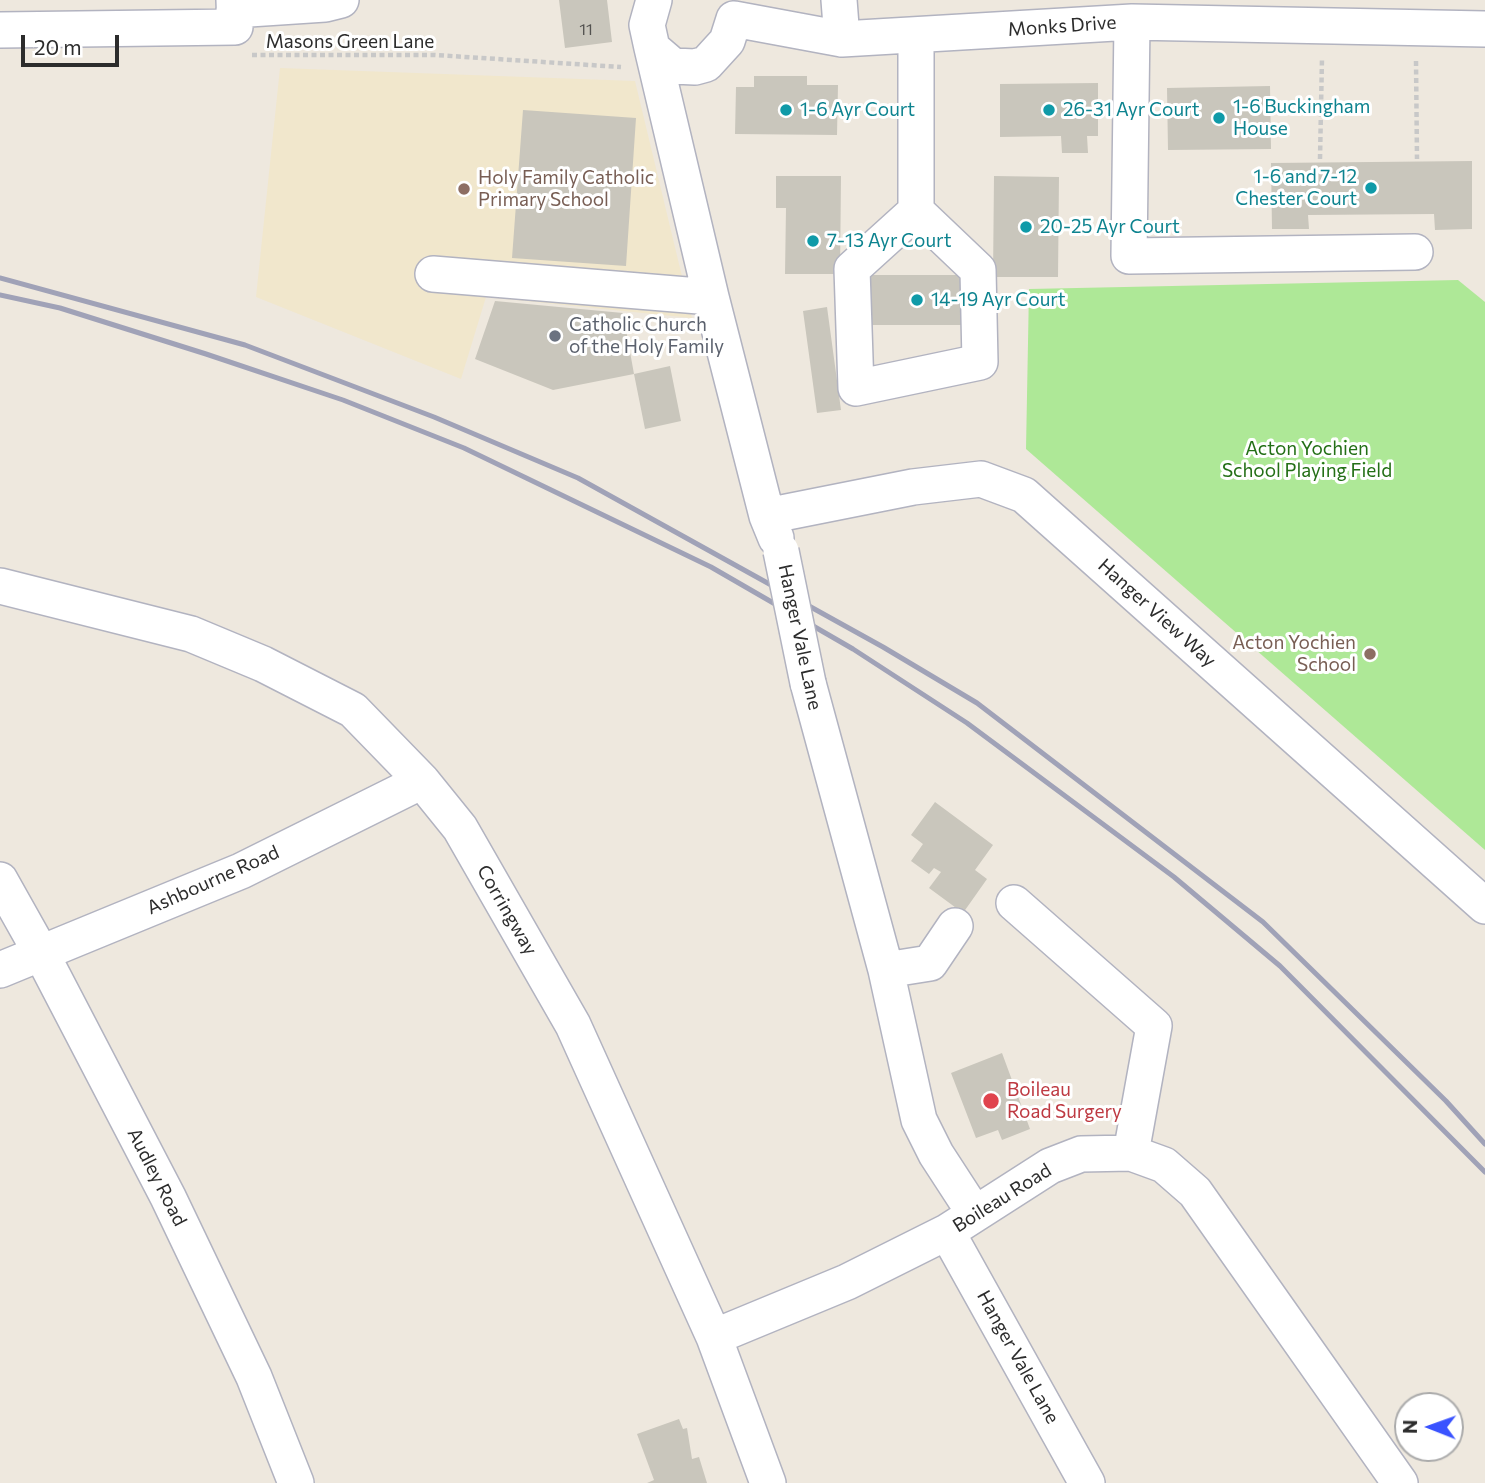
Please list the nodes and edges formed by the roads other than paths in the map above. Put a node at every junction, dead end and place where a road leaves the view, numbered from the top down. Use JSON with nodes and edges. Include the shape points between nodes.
{"nodes":[{"id":1,"x":341,"y":0,"type":"edge"},
{"id":2,"x":654,"y":0,"type":"edge"},
{"id":3,"x":839,"y":0,"type":"edge"},
{"id":4,"x":234,"y":5,"type":"edge"},
{"id":5,"x":731,"y":9,"type":"edge"},
{"id":6,"x":1132,"y":22,"type":"junction"},
{"id":7,"x":1485,"y":29,"type":"edge"},
{"id":8,"x":0,"y":30,"type":"edge"},
{"id":9,"x":916,"y":37,"type":"junction"},
{"id":10,"x":842,"y":39,"type":"junction"},
{"id":11,"x":659,"y":60,"type":"junction"},
{"id":12,"x":916,"y":211,"type":"junction"},
{"id":13,"x":1415,"y":252,"type":"dead end"},
{"id":14,"x":433,"y":274,"type":"dead end"},
{"id":15,"x":711,"y":297,"type":"junction"},
{"id":16,"x":767,"y":516,"type":"junction"},
{"id":17,"x":0,"y":586,"type":"edge"},
{"id":18,"x":422,"y":781,"type":"junction"},
{"id":19,"x":0,"y":880,"type":"edge"},
{"id":20,"x":1014,"y":903,"type":"dead end"},
{"id":21,"x":1485,"y":906,"type":"edge"},
{"id":22,"x":955,"y":926,"type":"dead end"},
{"id":23,"x":41,"y":953,"type":"junction"},
{"id":24,"x":0,"y":970,"type":"edge"},
{"id":25,"x":886,"y":970,"type":"junction"},
{"id":26,"x":1131,"y":1153,"type":"junction"},
{"id":27,"x":961,"y":1223,"type":"junction"},
{"id":28,"x":714,"y":1337,"type":"junction"},
{"id":29,"x":296,"y":1483,"type":"edge"},
{"id":30,"x":768,"y":1483,"type":"edge"},
{"id":31,"x":1087,"y":1483,"type":"edge"},
{"id":32,"x":1400,"y":1483,"type":"edge"}],
"edges":[{"from":1,"to":4,"type":"street","via":[[325,5]]},
{"from":2,"to":11,"type":"street","name":"Hanger Vale Lane","via":[[647,25]]},
{"from":3,"to":10,"type":"street"},
{"from":4,"to":8,"type":"street","via":[[235,27]]},
{"from":5,"to":10,"type":"street","name":"Monks Drive"},
{"from":5,"to":11,"type":"street","name":"Monks Drive","via":[[727,41],[706,64],[695,67]]},
{"from":6,"to":7,"type":"street","name":"Monks Drive"},
{"from":6,"to":9,"type":"street","name":"Monks Drive"},
{"from":6,"to":13,"type":"street","via":[[1129,256]]},
{"from":9,"to":10,"type":"street","name":"Monks Drive"},
{"from":9,"to":12,"type":"street"},
{"from":11,"to":15,"type":"street","name":"Hanger Vale Lane"},
{"from":12,"to":12,"type":"street","via":[[852,269],[856,388],[980,362],[978,270]]},
{"from":14,"to":15,"type":"street"},
{"from":15,"to":16,"type":"street","name":"Hanger Vale Lane"},
{"from":16,"to":21,"type":"street","name":"Hanger View Way","via":[[914,487],[981,479],[1024,495]]},
{"from":16,"to":25,"type":"street","name":"Hanger Vale Lane","bridge":true,"via":[[781,551],[808,683]]},
{"from":17,"to":18,"type":"street","name":"Corringway","via":[[191,634],[263,664],[352,710]]},
{"from":18,"to":23,"type":"street","name":"Ashbourne Road","via":[[241,871]]},
{"from":18,"to":28,"type":"street","name":"Corringway","via":[[460,828],[573,1025]]},
{"from":19,"to":23,"type":"street","name":"Audley Road"},
{"from":20,"to":26,"type":"street","via":[[1154,1026]]},
{"from":22,"to":25,"type":"street","via":[[930,963]]},
{"from":23,"to":24,"type":"street","name":"Ashbourne Road"},
{"from":23,"to":29,"type":"street","name":"Audley Road","via":[[168,1196],[254,1377]]},
{"from":25,"to":27,"type":"street","name":"Hanger Vale Lane","via":[[919,1120]]},
{"from":26,"to":27,"type":"street","name":"Boileau Road","via":[[1081,1154],[1050,1166]]},
{"from":26,"to":32,"type":"street","name":"Boileau Road","via":[[1164,1165],[1195,1192]]},
{"from":27,"to":28,"type":"street","name":"Boileau Road","via":[[847,1282]]},
{"from":27,"to":31,"type":"street","name":"Hanger Vale Lane"},
{"from":28,"to":30,"type":"street","name":"Corringway"}]}
